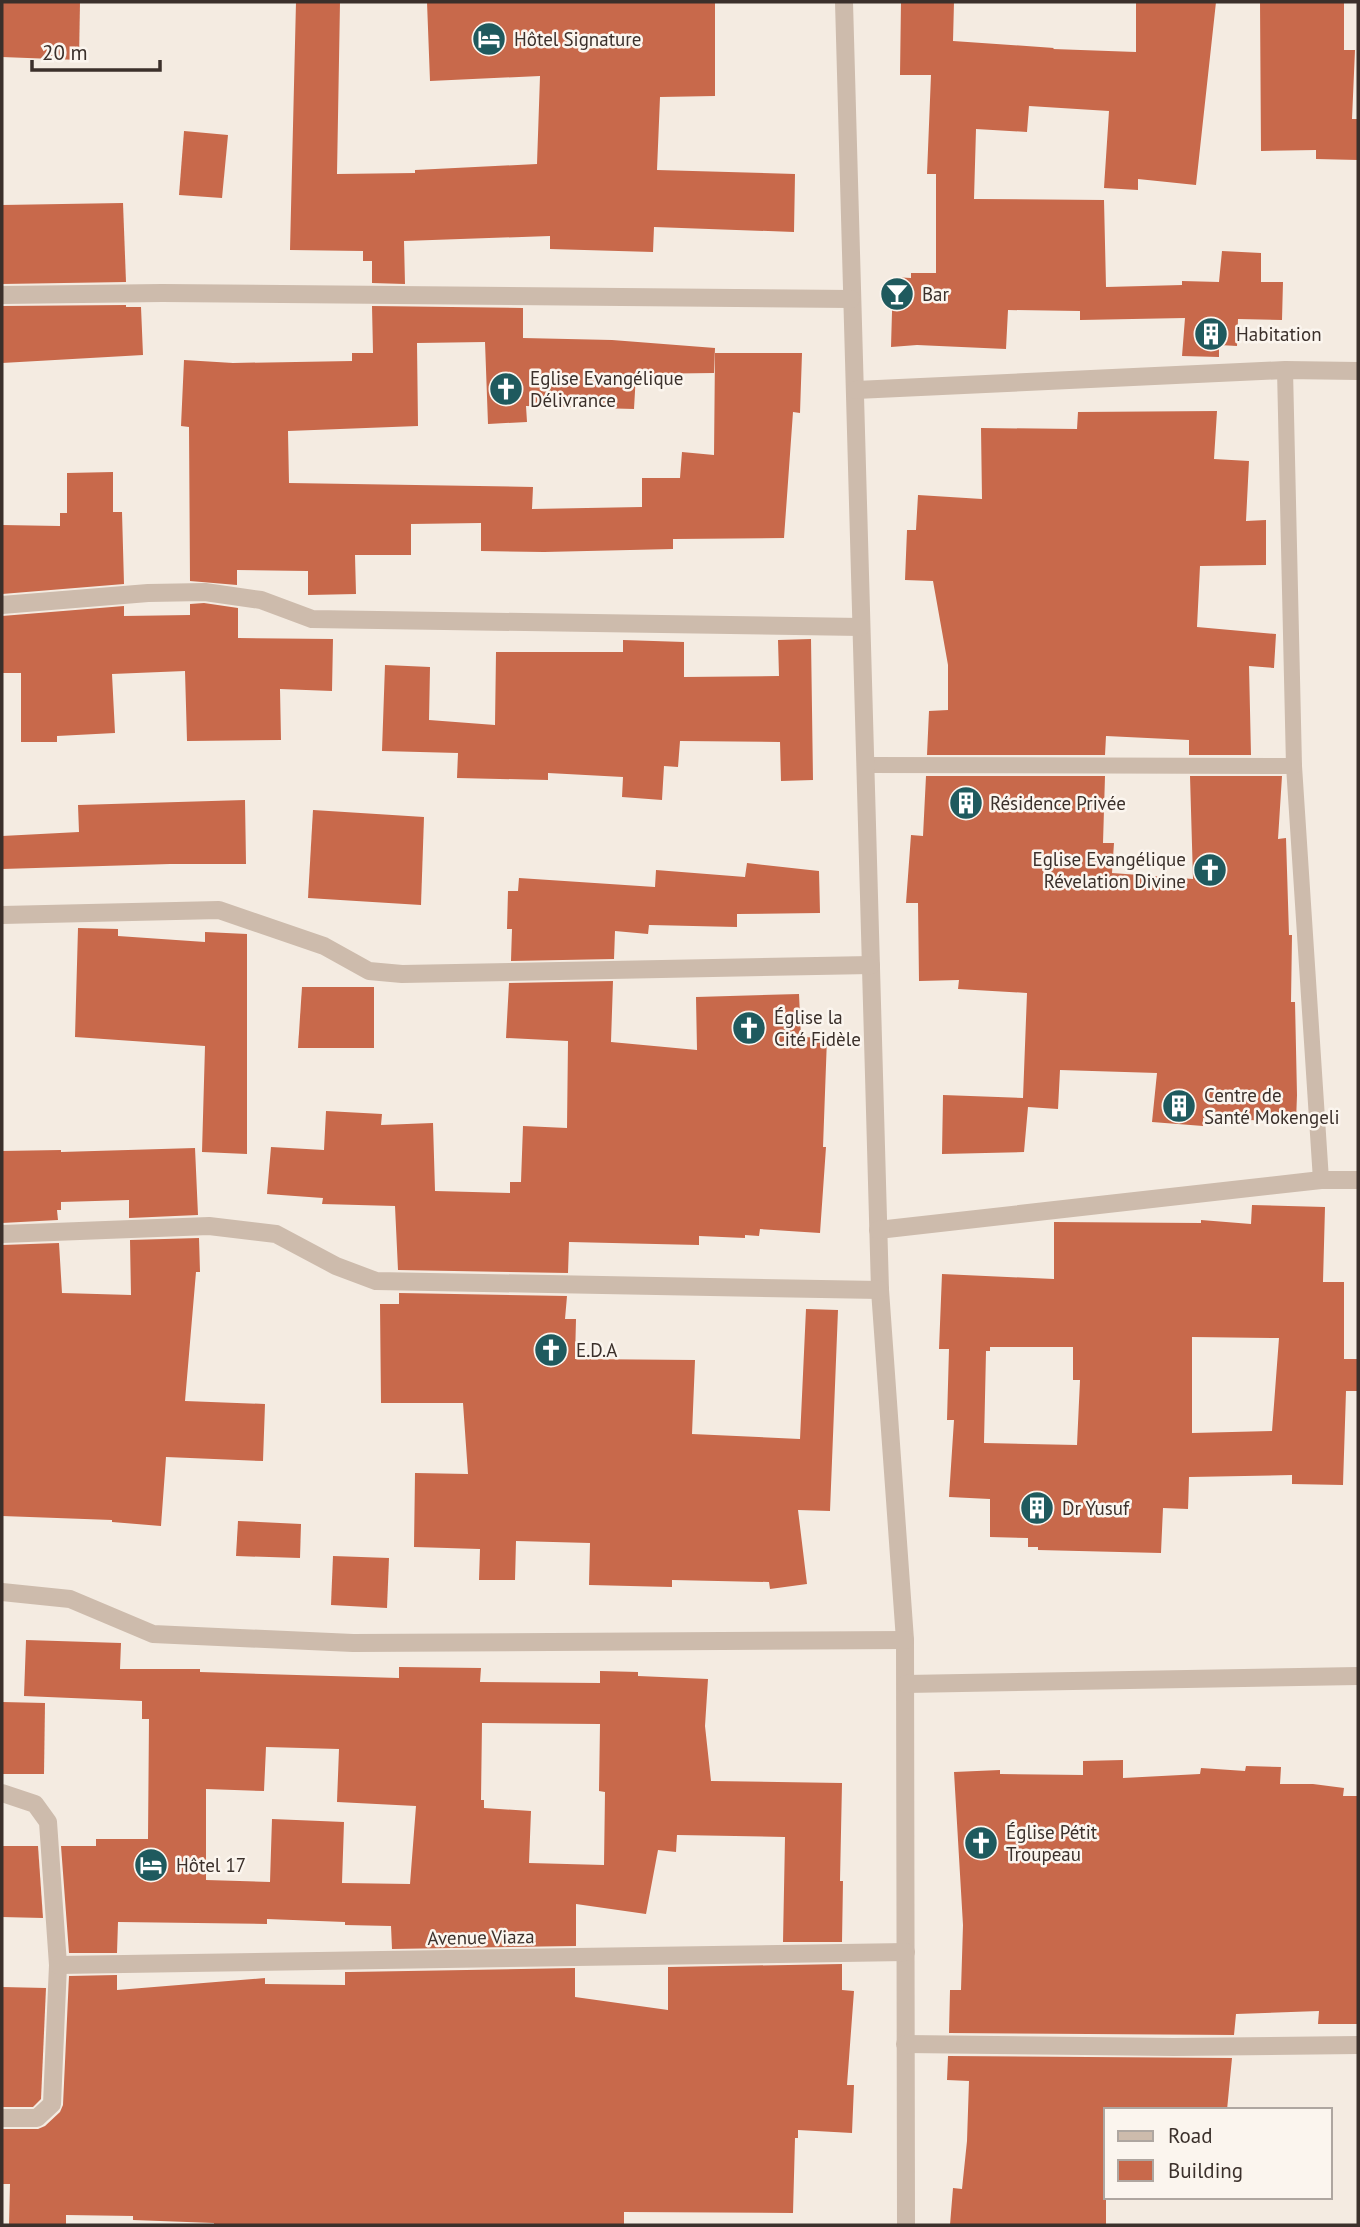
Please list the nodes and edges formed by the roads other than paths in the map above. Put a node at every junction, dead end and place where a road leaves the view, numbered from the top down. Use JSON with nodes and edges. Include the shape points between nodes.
{"nodes":[{"id":1,"x":844,"y":2,"type":"edge"},
{"id":2,"x":2,"y":295,"type":"edge"},
{"id":3,"x":851,"y":299,"type":"junction"},
{"id":4,"x":1284,"y":370,"type":"junction"},
{"id":5,"x":1358,"y":371,"type":"edge"},
{"id":6,"x":856,"y":390,"type":"junction"},
{"id":7,"x":2,"y":605,"type":"edge"},
{"id":8,"x":861,"y":627,"type":"junction"},
{"id":9,"x":866,"y":765,"type":"junction"},
{"id":10,"x":1294,"y":766,"type":"junction"},
{"id":11,"x":2,"y":915,"type":"edge"},
{"id":12,"x":871,"y":965,"type":"junction"},
{"id":13,"x":1321,"y":1180,"type":"junction"},
{"id":14,"x":1358,"y":1180,"type":"edge"},
{"id":15,"x":878,"y":1230,"type":"junction"},
{"id":16,"x":2,"y":1234,"type":"edge"},
{"id":17,"x":880,"y":1290,"type":"junction"},
{"id":18,"x":2,"y":1592,"type":"edge"},
{"id":19,"x":905,"y":1640,"type":"junction"},
{"id":20,"x":1358,"y":1676,"type":"edge"},
{"id":21,"x":906,"y":1684,"type":"junction"},
{"id":22,"x":2,"y":1793,"type":"edge"},
{"id":23,"x":906,"y":1952,"type":"junction"},
{"id":24,"x":58,"y":1965,"type":"junction"},
{"id":25,"x":905,"y":2044,"type":"junction"},
{"id":26,"x":1358,"y":2045,"type":"edge"},
{"id":27,"x":2,"y":2118,"type":"edge"},
{"id":28,"x":906,"y":2225,"type":"edge"}],
"edges":[{"from":1,"to":3,"type":"street"},
{"from":2,"to":3,"type":"street"},
{"from":3,"to":6,"type":"street"},
{"from":4,"to":5,"type":"street"},
{"from":4,"to":6,"type":"street"},
{"from":4,"to":10,"type":"lane"},
{"from":6,"to":8,"type":"street"},
{"from":7,"to":8,"type":"street","via":[[205,592],[261,600],[312,619]]},
{"from":8,"to":9,"type":"street"},
{"from":9,"to":10,"type":"lane"},
{"from":9,"to":12,"type":"street"},
{"from":10,"to":13,"type":"lane"},
{"from":11,"to":12,"type":"street","via":[[219,910],[324,946],[369,971],[402,974]]},
{"from":12,"to":15,"type":"street"},
{"from":13,"to":14,"type":"street"},
{"from":13,"to":15,"type":"street"},
{"from":15,"to":17,"type":"street"},
{"from":16,"to":17,"type":"street","via":[[209,1226],[242,1229],[276,1234],[376,1281]]},
{"from":17,"to":19,"type":"street"},
{"from":18,"to":19,"type":"street","via":[[70,1599],[153,1634],[353,1643]]},
{"from":19,"to":21,"type":"street"},
{"from":20,"to":21,"type":"street"},
{"from":21,"to":23,"type":"street"},
{"from":22,"to":24,"type":"street","via":[[35,1804],[48,1822]]},
{"from":23,"to":24,"type":"street","name":"Avenue Viaza"},
{"from":23,"to":25,"type":"street"},
{"from":24,"to":27,"type":"street","via":[[52,2104],[37,2118]]},
{"from":25,"to":26,"type":"street"},
{"from":25,"to":28,"type":"street"}]}
